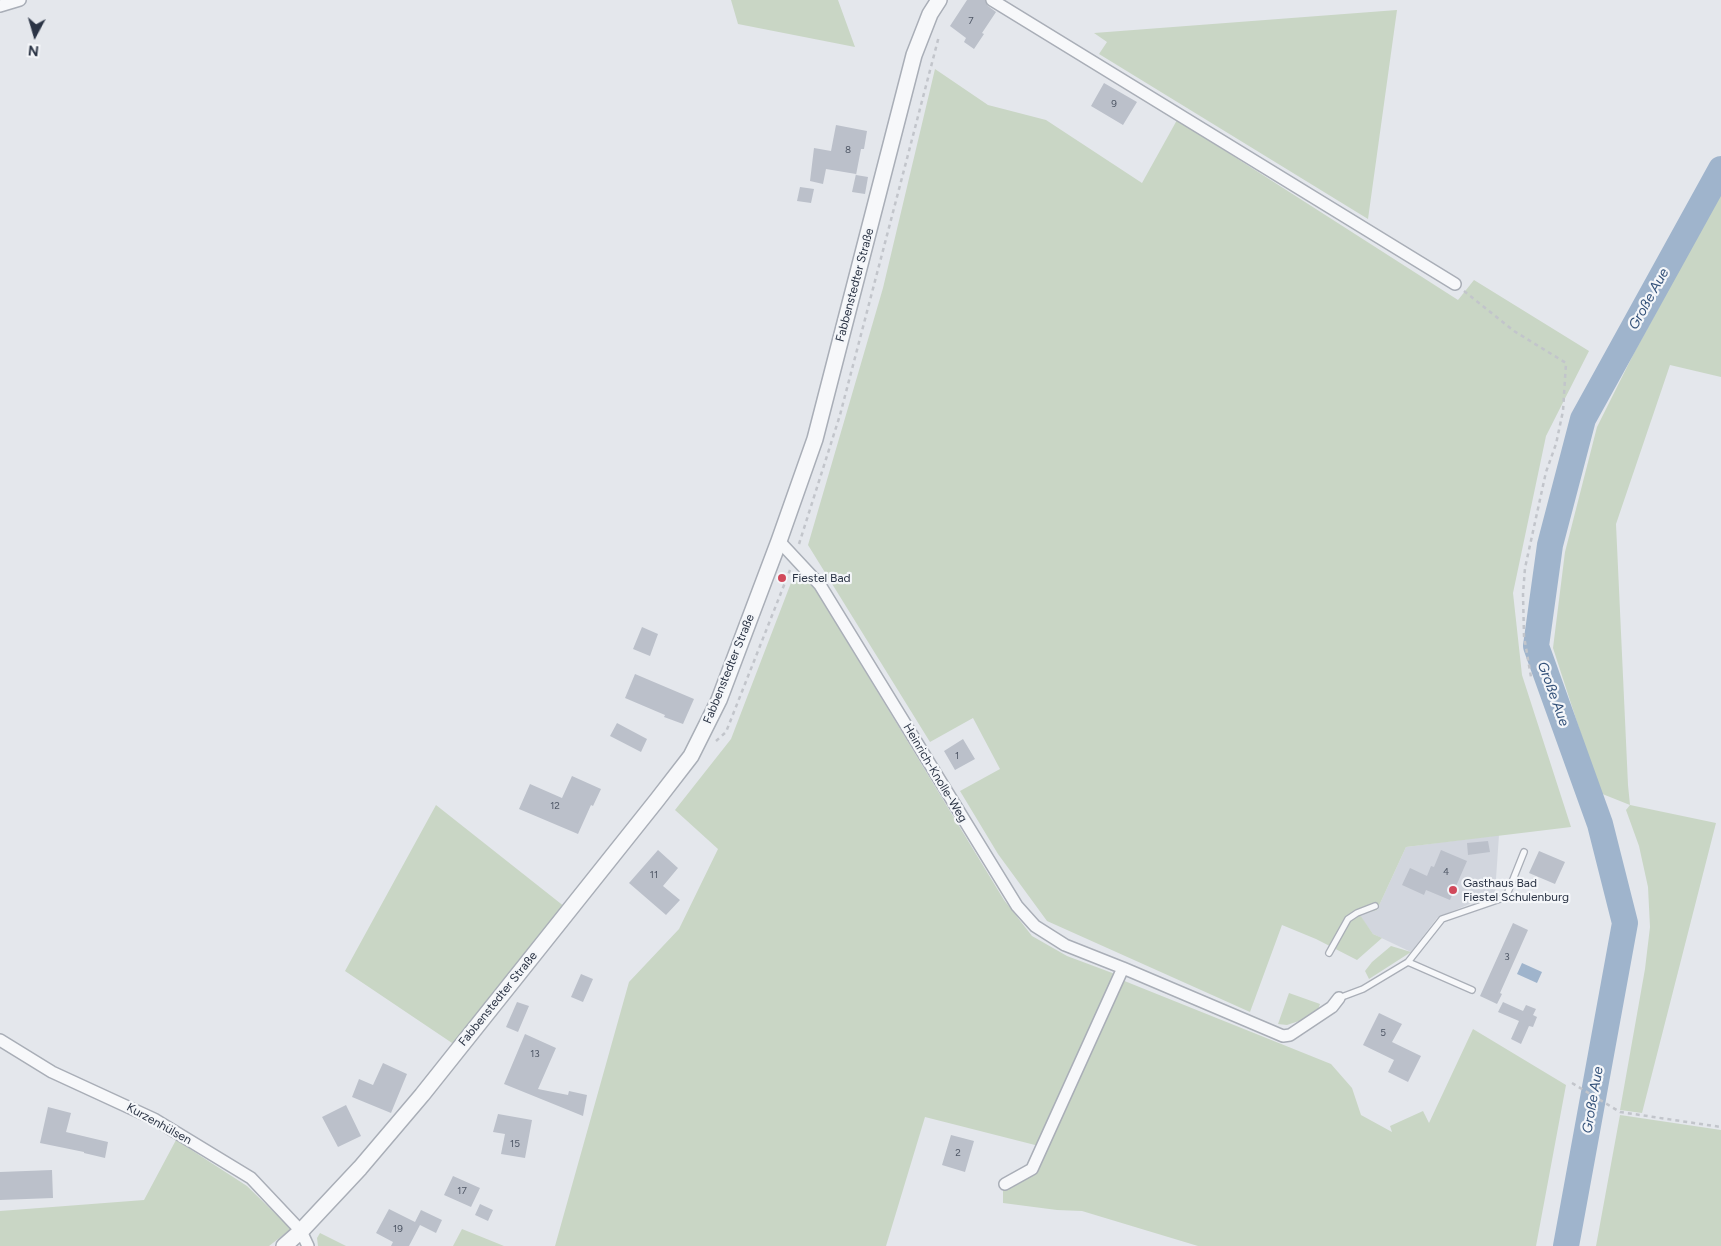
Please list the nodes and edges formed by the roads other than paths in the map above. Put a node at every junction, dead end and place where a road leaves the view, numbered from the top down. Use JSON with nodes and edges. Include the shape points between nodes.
{"nodes":[{"id":1,"x":20,"y":0,"type":"edge"},
{"id":2,"x":939,"y":0,"type":"edge"},
{"id":3,"x":992,"y":0,"type":"edge"},
{"id":4,"x":0,"y":6,"type":"edge"},
{"id":5,"x":1455,"y":284,"type":"road end"},
{"id":6,"x":779,"y":541,"type":"junction"},
{"id":7,"x":1524,"y":852,"type":"dead end"},
{"id":8,"x":1375,"y":906,"type":"dead end"},
{"id":9,"x":1329,"y":953,"type":"dead end"},
{"id":10,"x":1408,"y":962,"type":"junction"},
{"id":11,"x":1123,"y":968,"type":"junction"},
{"id":12,"x":1472,"y":990,"type":"dead end"},
{"id":13,"x":1339,"y":998,"type":"joint"},
{"id":14,"x":0,"y":1040,"type":"edge"},
{"id":15,"x":1005,"y":1184,"type":"dead end"},
{"id":16,"x":301,"y":1231,"type":"junction"},
{"id":17,"x":284,"y":1246,"type":"edge"},
{"id":18,"x":308,"y":1246,"type":"edge"}],
"edges":[{"from":1,"to":4,"type":"street"},
{"from":2,"to":6,"type":"street","name":"Fabbenstedter Straße","via":[[914,55],[815,440]]},
{"from":3,"to":5,"type":"street"},
{"from":6,"to":11,"type":"street","name":"Heinrich-Knolle-Weg","via":[[820,585],[1017,906],[1035,926],[1065,945]]},
{"from":6,"to":16,"type":"street","name":"Fabbenstedter Straße","via":[[719,700],[690,756],[422,1095]]},
{"from":7,"to":10,"type":"lane","via":[[1506,897],[1442,919]]},
{"from":8,"to":9,"type":"lane","via":[[1348,919]]},
{"from":10,"to":12,"type":"lane"},
{"from":10,"to":13,"type":"lane","via":[[1363,989]]},
{"from":11,"to":13,"type":"street","name":"Heinrich-Knolle-Weg","via":[[1284,1036],[1332,1007]]},
{"from":11,"to":15,"type":"street","via":[[1032,1170]]},
{"from":14,"to":16,"type":"street","name":"Kurzenhülsen","via":[[52,1072],[154,1118],[251,1178]]},
{"from":16,"to":17,"type":"street","name":"Fabbenstedter Straße"},
{"from":16,"to":18,"type":"street","name":"Kurzenhülsen"}]}
